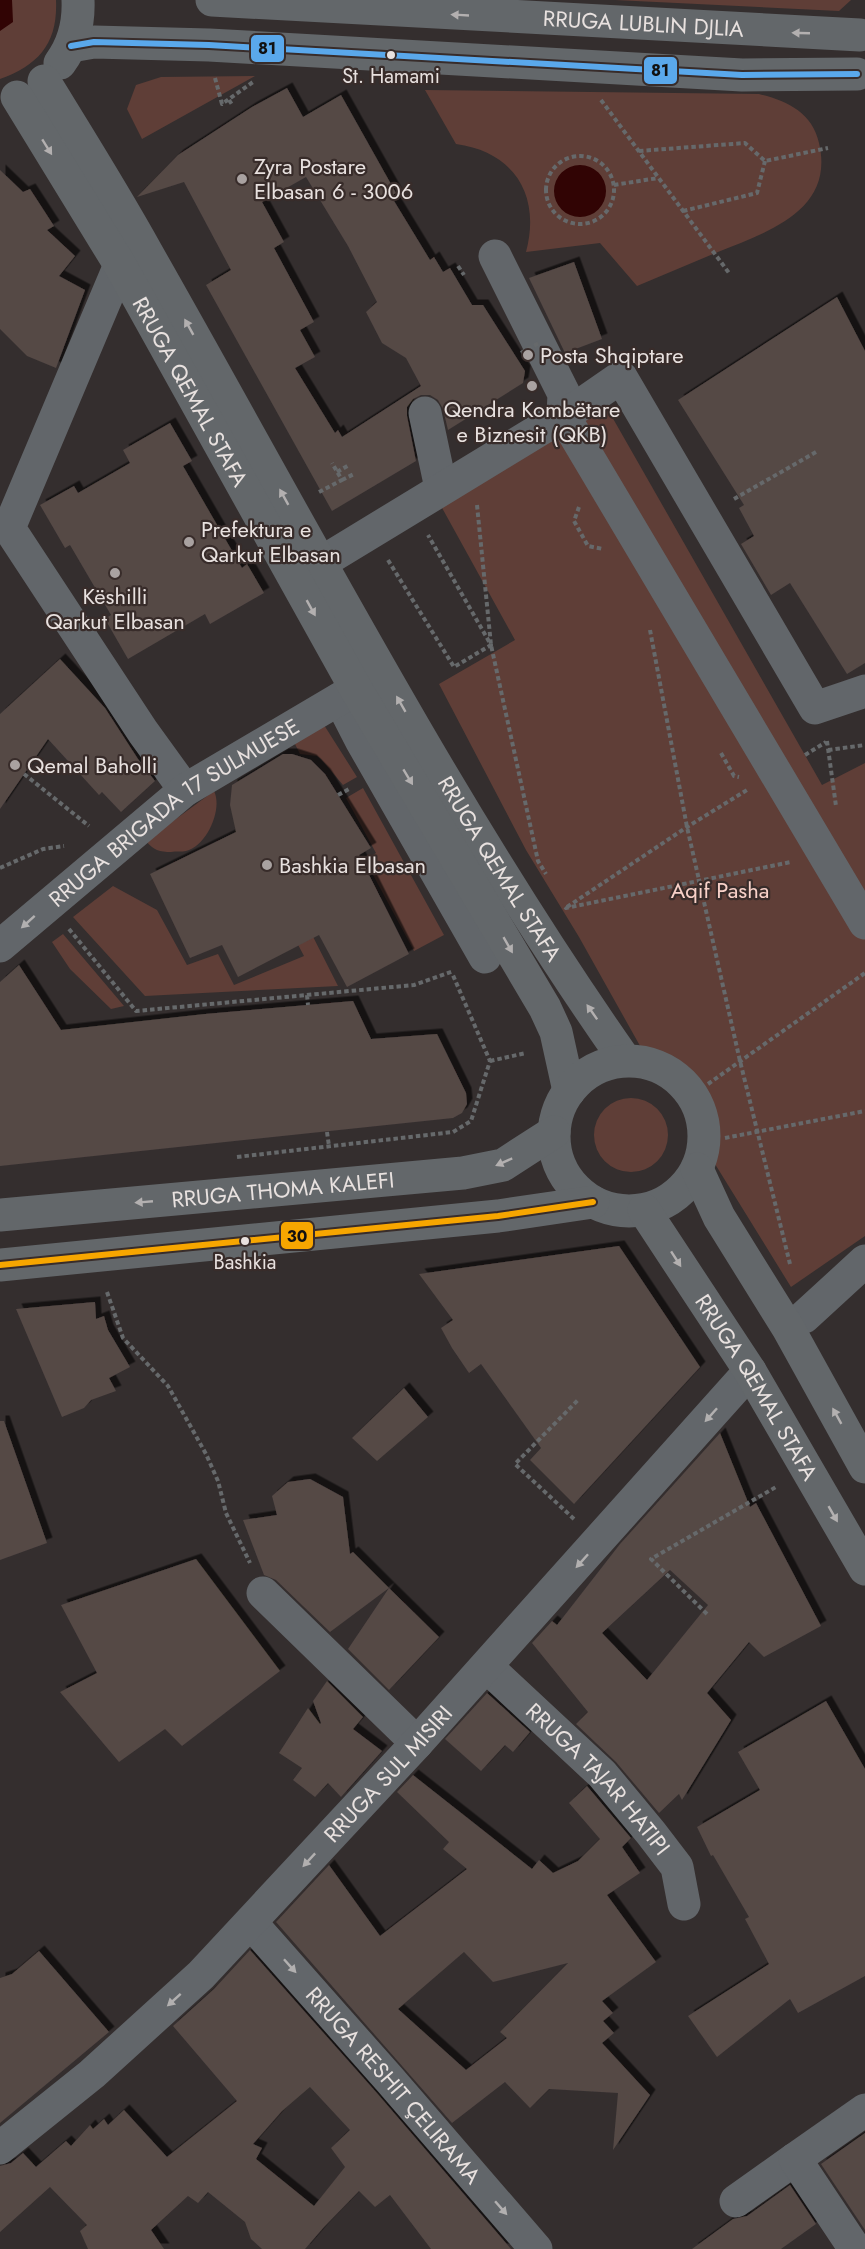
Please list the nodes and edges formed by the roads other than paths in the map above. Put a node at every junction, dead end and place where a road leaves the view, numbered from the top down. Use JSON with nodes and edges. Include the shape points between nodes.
{"nodes":[{"id":1,"x":78,"y":0,"type":"edge"},
{"id":2,"x":212,"y":0,"type":"edge"},
{"id":3,"x":305,"y":3,"type":"edge"},
{"id":4,"x":862,"y":30,"type":"edge"},
{"id":5,"x":71,"y":46,"type":"junction"},
{"id":6,"x":861,"y":83,"type":"edge"},
{"id":7,"x":20,"y":94,"type":"edge"},
{"id":8,"x":495,"y":256,"type":"dead end"},
{"id":9,"x":120,"y":264,"type":"junction"},
{"id":10,"x":425,"y":413,"type":"dead end"},
{"id":11,"x":563,"y":415,"type":"junction"},
{"id":12,"x":441,"y":488,"type":"junction"},
{"id":13,"x":307,"y":571,"type":"junction"},
{"id":14,"x":360,"y":687,"type":"junction"},
{"id":15,"x":864,"y":693,"type":"edge"},
{"id":16,"x":185,"y":790,"type":"junction"},
{"id":17,"x":865,"y":924,"type":"edge"},
{"id":18,"x":0,"y":946,"type":"edge"},
{"id":19,"x":485,"y":957,"type":"road end"},
{"id":20,"x":625,"y":1060,"type":"junction"},
{"id":21,"x":568,"y":1090,"type":"junction"},
{"id":22,"x":554,"y":1132,"type":"junction"},
{"id":23,"x":697,"y":1169,"type":"junction"},
{"id":24,"x":593,"y":1202,"type":"junction"},
{"id":25,"x":644,"y":1210,"type":"junction"},
{"id":26,"x":0,"y":1215,"type":"edge"},
{"id":27,"x":865,"y":1261,"type":"edge"},
{"id":28,"x":0,"y":1265,"type":"edge"},
{"id":29,"x":804,"y":1317,"type":"road end"},
{"id":30,"x":750,"y":1371,"type":"junction"},
{"id":31,"x":865,"y":1467,"type":"edge"},
{"id":32,"x":865,"y":1569,"type":"edge"},
{"id":33,"x":263,"y":1593,"type":"road end"},
{"id":34,"x":487,"y":1667,"type":"junction"},
{"id":35,"x":417,"y":1743,"type":"junction"},
{"id":36,"x":684,"y":1904,"type":"dead end"},
{"id":37,"x":251,"y":1923,"type":"junction"},
{"id":38,"x":865,"y":2110,"type":"edge"},
{"id":39,"x":0,"y":2148,"type":"edge"},
{"id":40,"x":795,"y":2159,"type":"junction"},
{"id":41,"x":736,"y":2201,"type":"dead end"},
{"id":42,"x":865,"y":2243,"type":"edge"},
{"id":43,"x":536,"y":2249,"type":"edge"},
{"id":44,"x":856,"y":2249,"type":"edge"}],
"edges":[{"from":1,"to":5,"type":"main road"},
{"from":2,"to":3,"type":"main road","name":"RRUGA LUBLIN DJLIA"},
{"from":4,"to":3,"type":"main road","name":"RRUGA LUBLIN DJLIA","one_way":true},
{"from":4,"to":6,"type":"main road","via":[[855,54]]},
{"from":5,"to":6,"type":"main road","name":"RRUGA LUBLIN DJLIA","via":[[94,42],[209,45]]},
{"from":5,"to":7,"type":"main road","via":[[55,71]]},
{"from":7,"to":9,"type":"main road","name":"RRUGA QEMAL STAFA","one_way":true},
{"from":13,"to":7,"type":"main road","name":"RRUGA QEMAL STAFA","one_way":true,"via":[[146,250]]},
{"from":8,"to":11,"type":"street","via":[[530,348],[564,394]]},
{"from":9,"to":13,"type":"main road","name":"RRUGA QEMAL STAFA"},
{"from":9,"to":16,"type":"street","via":[[9,528]]},
{"from":10,"to":12,"type":"street"},
{"from":11,"to":12,"type":"street"},
{"from":11,"to":15,"type":"street","via":[[621,378],[815,708]]},
{"from":11,"to":17,"type":"street"},
{"from":12,"to":13,"type":"street"},
{"from":13,"to":14,"type":"main road","name":"RRUGA QEMAL STAFA"},
{"from":14,"to":16,"type":"street","name":"RRUGA BRIGADA 17 SULMUESE"},
{"from":14,"to":19,"type":"street","via":[[361,740]]},
{"from":20,"to":14,"type":"main road","name":"RRUGA QEMAL STAFA","one_way":true,"via":[[535,927]]},
{"from":14,"to":21,"type":"main road","name":"RRUGA QEMAL STAFA","one_way":true,"via":[[545,1008],[556,1032]]},
{"from":16,"to":18,"type":"street","name":"RRUGA BRIGADA 17 SULMUESE","one_way":true},
{"from":20,"to":21,"type":"main road","via":[[584,1075]]},
{"from":20,"to":23,"type":"main road","via":[[663,1069],[693,1095],[703,1118],[704,1134]]},
{"from":21,"to":22,"type":"main road","via":[[558,1110]]},
{"from":22,"to":24,"type":"main road","via":[[563,1172]]},
{"from":22,"to":26,"type":"main road","name":"RRUGA THOMA KALEFI","one_way":true,"via":[[503,1165],[463,1173]]},
{"from":23,"to":25,"type":"main road","via":[[684,1188],[666,1202]]},
{"from":31,"to":23,"type":"main road","one_way":true,"via":[[788,1328],[719,1217]]},
{"from":24,"to":25,"type":"main road","via":[[618,1210]]},
{"from":24,"to":28,"type":"main road","name":"RRUGA THOMA KALEFI","via":[[498,1216]]},
{"from":25,"to":30,"type":"main road","name":"RRUGA QEMAL STAFA","one_way":true},
{"from":27,"to":29,"type":"street"},
{"from":30,"to":32,"type":"main road","name":"RRUGA QEMAL STAFA","one_way":true},
{"from":30,"to":34,"type":"street","name":"RRUGA SUL MISIRI","one_way":true},
{"from":33,"to":35,"type":"street"},
{"from":34,"to":35,"type":"street","name":"RRUGA SUL MISIRI"},
{"from":34,"to":36,"type":"street","name":"RRUGA TAJAR HATIPI","via":[[602,1774],[677,1867]]},
{"from":35,"to":37,"type":"street","name":"RRUGA SUL MISIRI","one_way":true},
{"from":37,"to":39,"type":"street","name":"RRUGA SUL MISIRI","one_way":true,"via":[[201,1975],[92,2074]]},
{"from":37,"to":43,"type":"street","name":"RRUGA RESHIT ÇELIRAMA","one_way":true},
{"from":38,"to":40,"type":"street"},
{"from":40,"to":41,"type":"street"},
{"from":40,"to":44,"type":"street"},
{"from":42,"to":44,"type":"street"}]}
